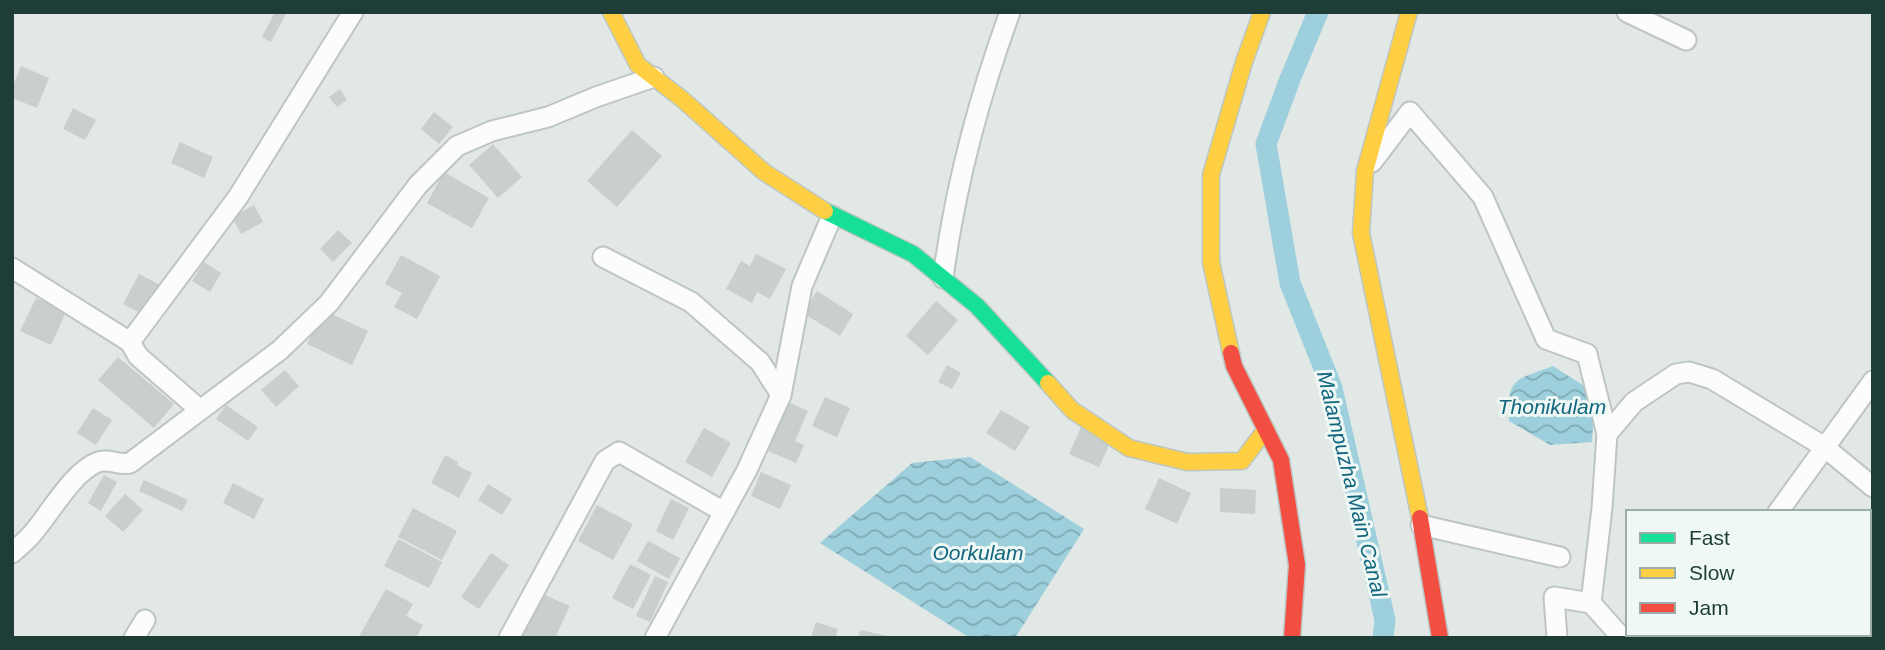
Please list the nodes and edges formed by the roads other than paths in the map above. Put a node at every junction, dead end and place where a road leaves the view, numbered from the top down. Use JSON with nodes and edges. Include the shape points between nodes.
{"nodes":[{"id":1,"x":353,"y":12,"type":"edge"},
{"id":2,"x":611,"y":12,"type":"edge"},
{"id":3,"x":1010,"y":12,"type":"edge"},
{"id":4,"x":1262,"y":12,"type":"edge"},
{"id":5,"x":1409,"y":12,"type":"edge"},
{"id":6,"x":1627,"y":12,"type":"edge"},
{"id":7,"x":1686,"y":40,"type":"dead end"},
{"id":8,"x":654,"y":77,"type":"junction"},
{"id":9,"x":1365,"y":171,"type":"junction"},
{"id":10,"x":832,"y":216,"type":"junction"},
{"id":11,"x":603,"y":257,"type":"dead end"},
{"id":12,"x":12,"y":268,"type":"edge"},
{"id":13,"x":943,"y":278,"type":"junction"},
{"id":14,"x":130,"y":342,"type":"junction"},
{"id":15,"x":1873,"y":381,"type":"edge"},
{"id":16,"x":781,"y":396,"type":"junction"},
{"id":17,"x":199,"y":410,"type":"junction"},
{"id":18,"x":1266,"y":429,"type":"junction"},
{"id":19,"x":1607,"y":434,"type":"junction"},
{"id":20,"x":1824,"y":446,"type":"junction"},
{"id":21,"x":1873,"y":487,"type":"edge"},
{"id":22,"x":1779,"y":510,"type":"edge"},
{"id":23,"x":724,"y":512,"type":"junction"},
{"id":24,"x":1421,"y":524,"type":"junction"},
{"id":25,"x":12,"y":553,"type":"edge"},
{"id":26,"x":1560,"y":557,"type":"dead end"},
{"id":27,"x":1591,"y":603,"type":"junction"},
{"id":28,"x":145,"y":620,"type":"dead end"},
{"id":29,"x":134,"y":638,"type":"edge"},
{"id":30,"x":509,"y":638,"type":"edge"},
{"id":31,"x":655,"y":638,"type":"edge"},
{"id":32,"x":1292,"y":638,"type":"edge"},
{"id":33,"x":1440,"y":638,"type":"edge"},
{"id":34,"x":1557,"y":638,"type":"edge"},
{"id":35,"x":1622,"y":638,"type":"edge"}],
"edges":[{"from":1,"to":14,"type":"street","via":[[238,197]]},
{"from":2,"to":8,"type":"street","via":[[638,65]]},
{"from":3,"to":13,"type":"street","via":[[989,71],[949,232]]},
{"from":4,"to":18,"type":"street","via":[[1211,176],[1211,262],[1234,366]]},
{"from":5,"to":9,"type":"street"},
{"from":6,"to":7,"type":"street"},
{"from":8,"to":10,"type":"street","via":[[764,172]]},
{"from":8,"to":17,"type":"street","via":[[457,146],[418,185],[330,303],[280,351]]},
{"from":9,"to":19,"type":"street","via":[[1410,112],[1483,197],[1546,339],[1587,354]]},
{"from":9,"to":24,"type":"street","via":[[1360,233]]},
{"from":10,"to":13,"type":"street","via":[[913,254]]},
{"from":10,"to":16,"type":"street","via":[[802,286]]},
{"from":11,"to":16,"type":"street","via":[[691,302],[760,362]]},
{"from":12,"to":14,"type":"street"},
{"from":13,"to":18,"type":"street","via":[[977,306],[1072,410],[1129,448],[1187,462],[1242,461]]},
{"from":14,"to":17,"type":"street","via":[[138,356]]},
{"from":15,"to":20,"type":"street"},
{"from":16,"to":23,"type":"street"},
{"from":17,"to":25,"type":"street","via":[[130,463],[102,461],[86,470]]},
{"from":18,"to":32,"type":"street","via":[[1281,460],[1297,565]]},
{"from":19,"to":20,"type":"street","via":[[1649,390],[1676,374],[1689,372],[1712,379]]},
{"from":19,"to":27,"type":"street"},
{"from":20,"to":21,"type":"street"},
{"from":20,"to":22,"type":"street"},
{"from":23,"to":30,"type":"street","via":[[620,452],[605,461]]},
{"from":23,"to":31,"type":"street"},
{"from":24,"to":26,"type":"street"},
{"from":24,"to":33,"type":"street"},
{"from":27,"to":34,"type":"street","via":[[1554,597]]},
{"from":27,"to":35,"type":"street"},
{"from":28,"to":29,"type":"street"}]}
